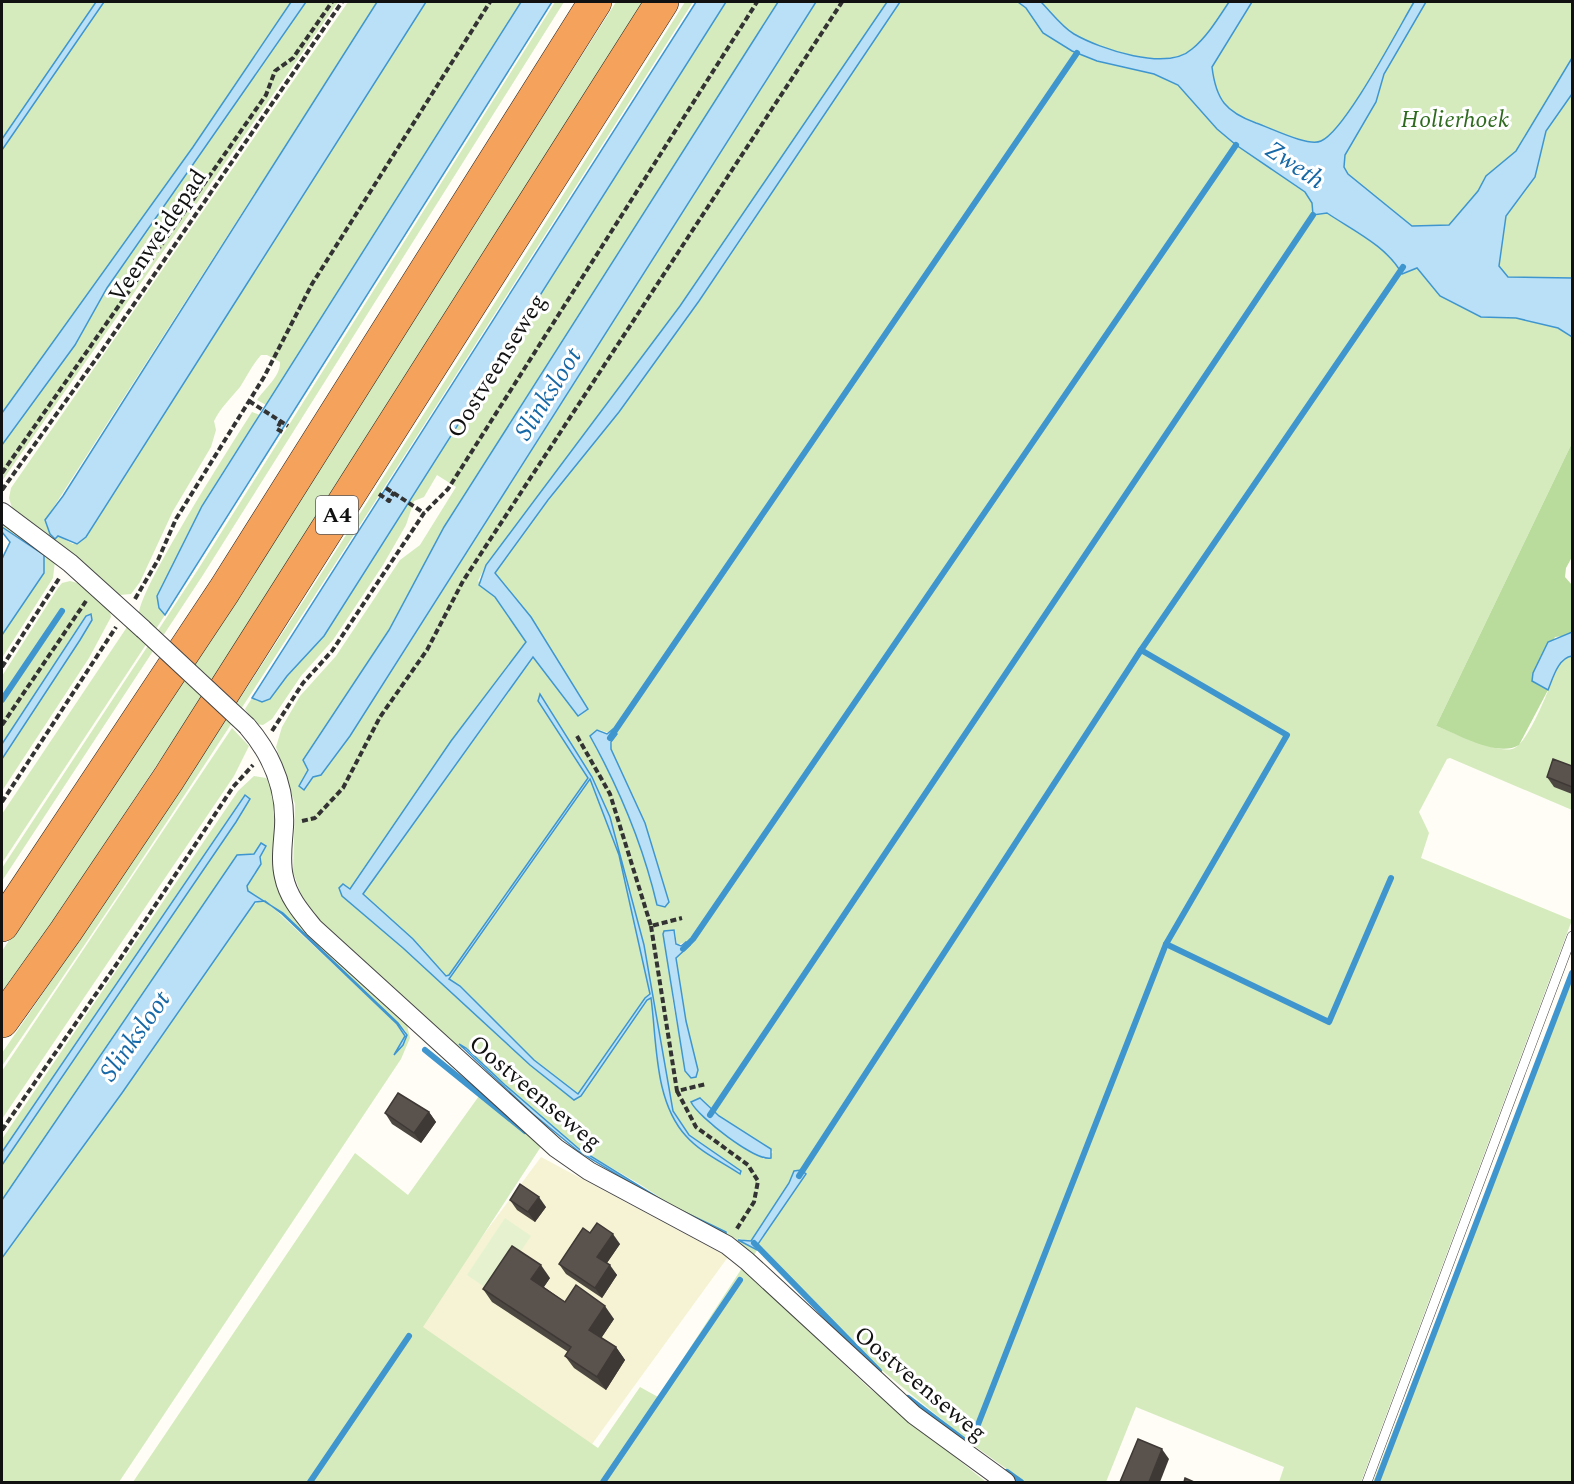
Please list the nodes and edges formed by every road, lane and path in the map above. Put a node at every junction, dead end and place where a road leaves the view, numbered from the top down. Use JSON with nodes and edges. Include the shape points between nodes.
{"nodes":[{"id":1,"x":332,"y":2,"type":"edge"},
{"id":2,"x":342,"y":2,"type":"edge"},
{"id":3,"x":490,"y":2,"type":"edge"},
{"id":4,"x":595,"y":2,"type":"edge"},
{"id":5,"x":662,"y":2,"type":"edge"},
{"id":6,"x":757,"y":2,"type":"edge"},
{"id":7,"x":842,"y":2,"type":"edge"},
{"id":8,"x":249,"y":401,"type":"junction"},
{"id":9,"x":281,"y":421,"type":"junction"},
{"id":10,"x":288,"y":426,"type":"dead end"},
{"id":11,"x":284,"y":433,"type":"dead end"},
{"id":12,"x":2,"y":473,"type":"edge"},
{"id":13,"x":386,"y":488,"type":"dead end"},
{"id":14,"x":2,"y":490,"type":"edge"},
{"id":15,"x":394,"y":492,"type":"junction"},
{"id":16,"x":379,"y":494,"type":"dead end"},
{"id":17,"x":2,"y":512,"type":"edge"},
{"id":18,"x":424,"y":513,"type":"junction"},
{"id":19,"x":70,"y":562,"type":"junction"},
{"id":20,"x":97,"y":586,"type":"junction"},
{"id":21,"x":125,"y":612,"type":"junction"},
{"id":22,"x":2,"y":667,"type":"edge"},
{"id":23,"x":2,"y":725,"type":"edge"},
{"id":24,"x":577,"y":736,"type":"dead end"},
{"id":25,"x":263,"y":746,"type":"junction"},
{"id":26,"x":2,"y":802,"type":"edge"},
{"id":27,"x":284,"y":824,"type":"junction"},
{"id":28,"x":682,"y":918,"type":"dead end"},
{"id":29,"x":2,"y":925,"type":"edge"},
{"id":30,"x":651,"y":926,"type":"junction"},
{"id":31,"x":1572,"y":936,"type":"edge"},
{"id":32,"x":2,"y":1021,"type":"edge"},
{"id":33,"x":706,"y":1084,"type":"dead end"},
{"id":34,"x":677,"y":1091,"type":"junction"},
{"id":35,"x":2,"y":1130,"type":"edge"},
{"id":36,"x":727,"y":1245,"type":"junction"},
{"id":37,"x":1006,"y":1482,"type":"edge"},
{"id":38,"x":1367,"y":1482,"type":"edge"}],
"edges":[{"from":1,"to":12,"type":"path","via":[[293,58],[275,71],[266,95]]},
{"from":2,"to":14,"type":"path","name":"Veenweidepad"},
{"from":3,"to":8,"type":"path","via":[[312,284]]},
{"from":4,"to":29,"type":"highway","number":"A4","via":[[224,591]]},
{"from":5,"to":32,"type":"highway","number":"A4","via":[[188,749]]},
{"from":6,"to":18,"type":"path","name":"Oostveenseweg","via":[[448,489]]},
{"from":7,"to":27,"type":"path","via":[[463,581],[427,650],[380,717],[343,788],[315,818]]},
{"from":8,"to":9,"type":"path"},
{"from":8,"to":21,"type":"path","via":[[176,519],[146,584]]},
{"from":9,"to":10,"type":"path"},
{"from":9,"to":11,"type":"path","via":[[277,429]]},
{"from":13,"to":15,"type":"path"},
{"from":15,"to":16,"type":"path","via":[[388,501]]},
{"from":15,"to":18,"type":"path"},
{"from":17,"to":19,"type":"street","name":"Oostveenseweg"},
{"from":18,"to":25,"type":"path","name":"Oostveenseweg","via":[[345,633],[303,683]]},
{"from":19,"to":20,"type":"street","name":"Oostveenseweg"},
{"from":19,"to":22,"type":"path"},
{"from":20,"to":21,"type":"street","name":"Oostveenseweg"},
{"from":20,"to":23,"type":"path"},
{"from":21,"to":25,"type":"street","name":"Oostveenseweg","bridge":true,"via":[[247,726]]},
{"from":21,"to":26,"type":"path"},
{"from":24,"to":30,"type":"path","via":[[610,794]]},
{"from":25,"to":27,"type":"street","name":"Oostveenseweg","via":[[282,792]]},
{"from":25,"to":35,"type":"path","name":"Oostveenseweg","via":[[260,759],[233,787]]},
{"from":27,"to":36,"type":"street","name":"Oostveenseweg","via":[[282,864],[287,887],[303,914],[329,942],[556,1148],[635,1198]]},
{"from":28,"to":30,"type":"path"},
{"from":30,"to":34,"type":"path"},
{"from":31,"to":38,"type":"lane"},
{"from":33,"to":34,"type":"path"},
{"from":34,"to":36,"type":"path","via":[[696,1127],[748,1165],[758,1181],[754,1202]]},
{"from":36,"to":37,"type":"street","name":"Oostveenseweg","via":[[914,1415]]}]}
